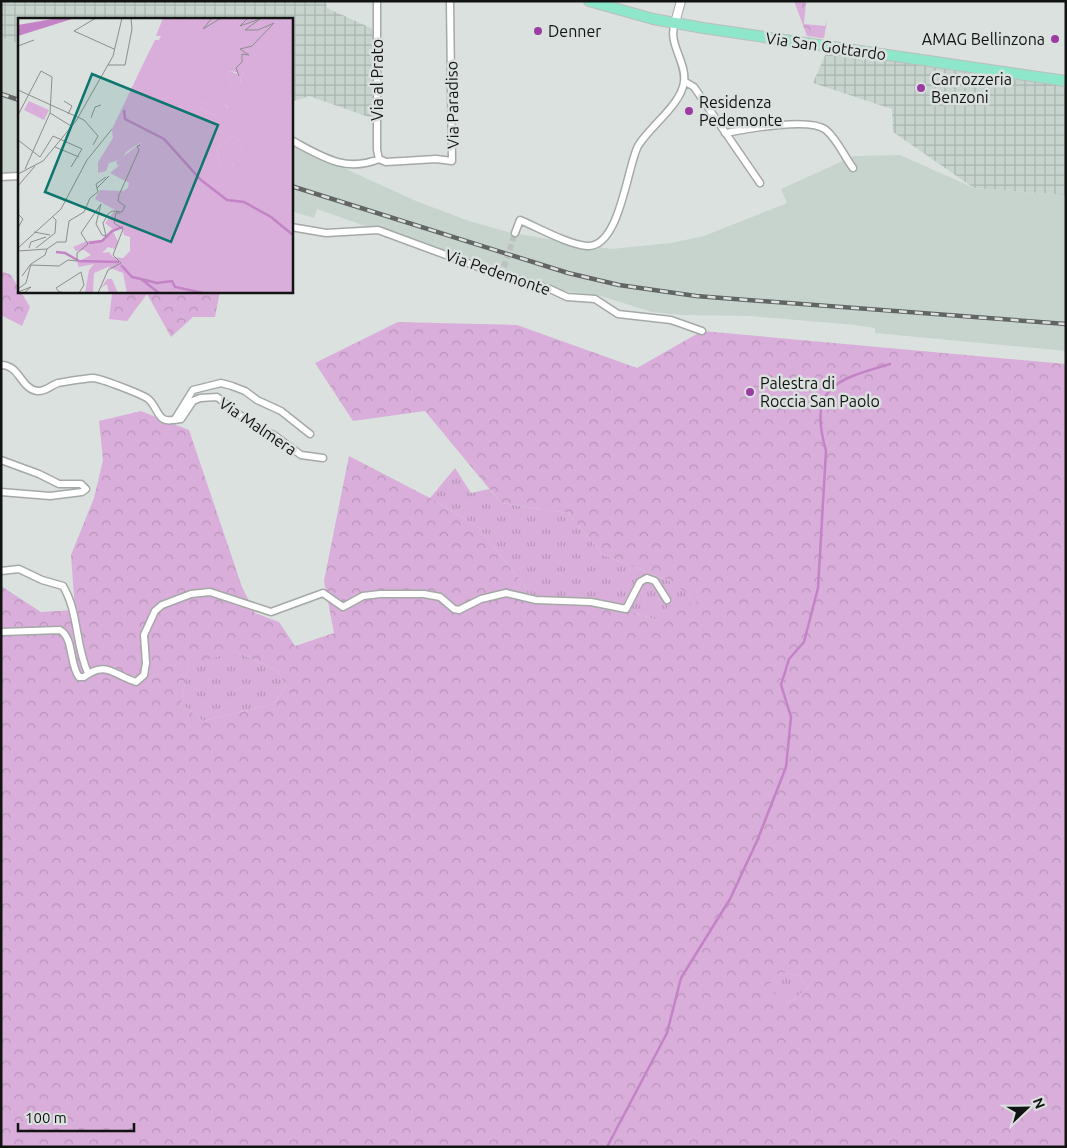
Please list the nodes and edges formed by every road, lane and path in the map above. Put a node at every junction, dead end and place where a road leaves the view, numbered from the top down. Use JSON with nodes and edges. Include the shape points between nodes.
{"nodes":[{"id":1,"x":377,"y":1,"type":"edge"},
{"id":2,"x":450,"y":1,"type":"edge"},
{"id":3,"x":681,"y":1,"type":"edge"},
{"id":4,"x":594,"y":2,"type":"edge"},
{"id":5,"x":675,"y":23,"type":"junction"},
{"id":6,"x":684,"y":81,"type":"junction"},
{"id":7,"x":1066,"y":81,"type":"edge"},
{"id":8,"x":725,"y":133,"type":"junction"},
{"id":9,"x":292,"y":140,"type":"edge"},
{"id":10,"x":379,"y":159,"type":"junction"},
{"id":11,"x":853,"y":168,"type":"dead end"},
{"id":12,"x":18,"y":176,"type":"edge"},
{"id":13,"x":1,"y":177,"type":"edge"},
{"id":14,"x":760,"y":183,"type":"dead end"},
{"id":15,"x":292,"y":227,"type":"edge"},
{"id":16,"x":515,"y":233,"type":"tunnel mouth"},
{"id":17,"x":702,"y":331,"type":"dead end"},
{"id":18,"x":1,"y":365,"type":"edge"},
{"id":19,"x":173,"y":420,"type":"junction"},
{"id":20,"x":310,"y":434,"type":"dead end"},
{"id":21,"x":323,"y":458,"type":"dead end"},
{"id":22,"x":1,"y":460,"type":"edge"},
{"id":23,"x":1,"y":492,"type":"edge"},
{"id":24,"x":1,"y":571,"type":"edge"},
{"id":25,"x":667,"y":600,"type":"dead end"},
{"id":26,"x":1,"y":632,"type":"edge"},
{"id":27,"x":88,"y":673,"type":"junction"}],
"edges":[{"from":1,"to":10,"type":"street","name":"Via al Prato"},
{"from":2,"to":10,"type":"street","name":"Via Paradiso","via":[[452,161],[386,162]]},
{"from":3,"to":5,"type":"street"},
{"from":4,"to":5,"type":"main road","name":"Via San Gottardo"},
{"from":5,"to":6,"type":"street","via":[[673,36]]},
{"from":5,"to":7,"type":"main road","name":"Via San Gottardo"},
{"from":6,"to":8,"type":"street","via":[[692,85]]},
{"from":6,"to":16,"type":"street","via":[[672,104],[638,147],[620,212],[600,242],[593,246],[579,244],[520,220]]},
{"from":8,"to":11,"type":"street","via":[[793,124],[817,125],[830,135]]},
{"from":8,"to":14,"type":"street"},
{"from":9,"to":10,"type":"street","name":"Via Paradiso","via":[[346,165],[360,165]]},
{"from":12,"to":13,"type":"street"},
{"from":15,"to":17,"type":"street","name":"Via Pedemonte","via":[[326,233],[378,230],[503,270],[567,297],[596,299],[618,314],[671,320]]},
{"from":18,"to":19,"type":"street","via":[[12,367],[27,386],[37,391],[60,383],[97,379],[147,398],[159,416]]},
{"from":19,"to":20,"type":"street","name":"Via Malmera","via":[[193,390],[222,383],[245,391],[281,411]]},
{"from":19,"to":21,"type":"street","name":"Via Malmera","via":[[181,418],[193,401],[217,397],[254,426],[274,435],[301,455]]},
{"from":22,"to":23,"type":"street","via":[[55,483],[81,484],[86,489],[50,496]]},
{"from":24,"to":27,"type":"street","via":[[19,568],[63,586],[77,627],[80,655]]},
{"from":25,"to":27,"type":"street","via":[[655,582],[647,578],[640,582],[626,609],[591,602],[536,600],[506,593],[481,599],[459,610],[440,598],[424,594],[363,596],[343,607],[323,593],[271,612],[228,596],[204,592],[166,602],[156,609],[144,635],[145,669],[140,680],[133,681],[105,669]]},
{"from":26,"to":27,"type":"street","via":[[60,630],[66,635],[76,674],[81,678]]}]}
